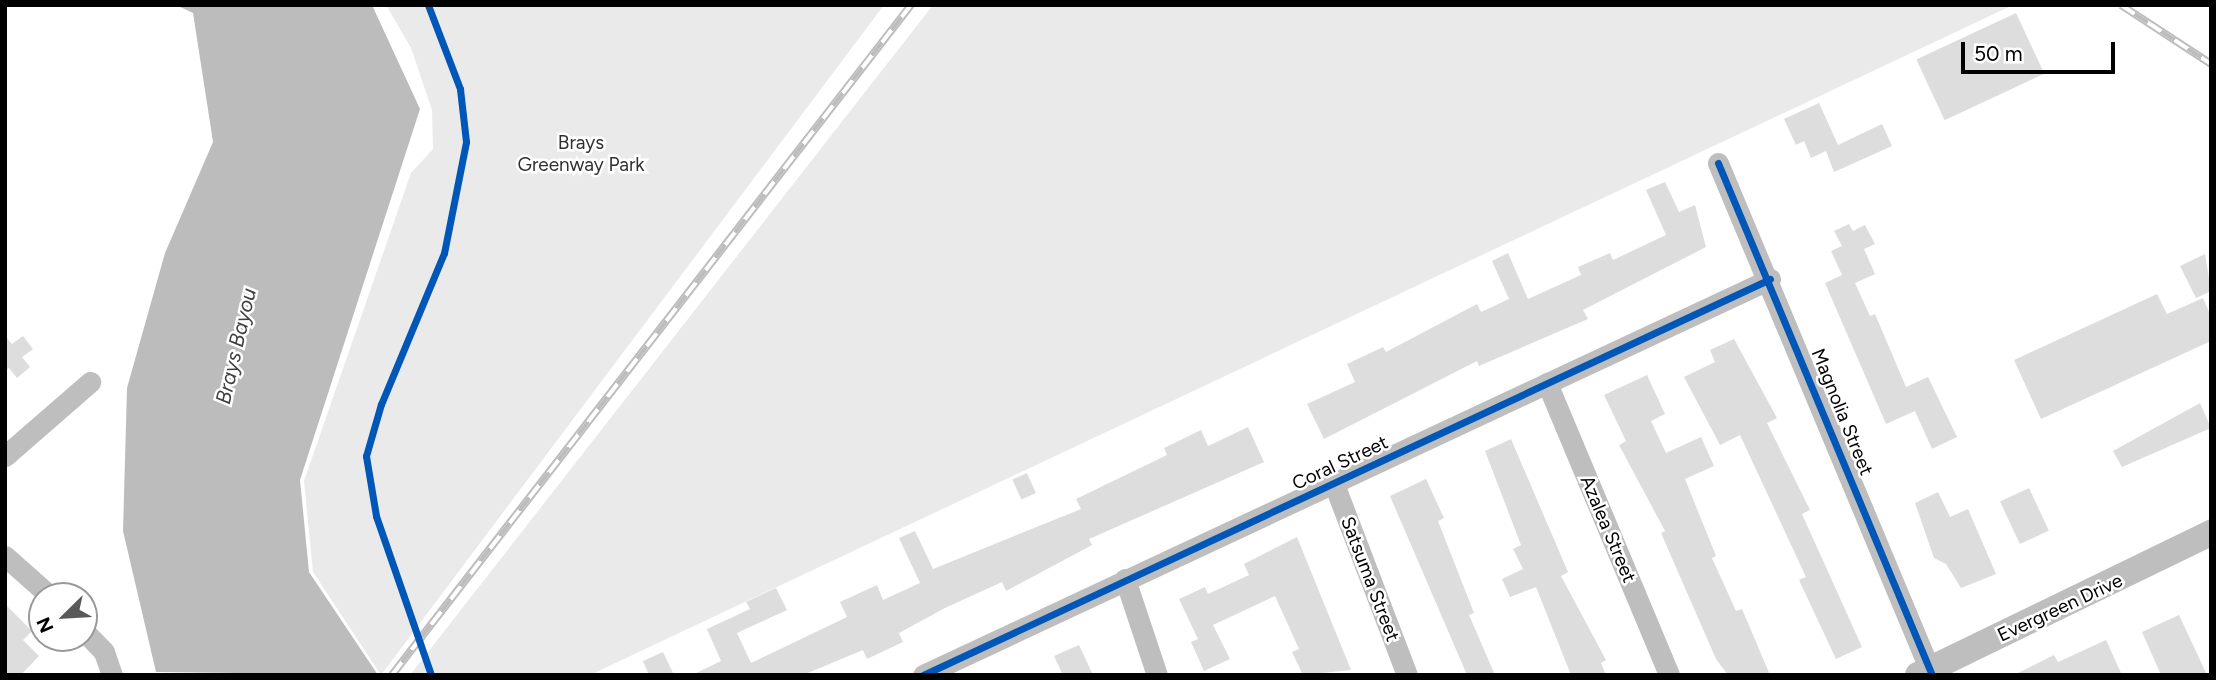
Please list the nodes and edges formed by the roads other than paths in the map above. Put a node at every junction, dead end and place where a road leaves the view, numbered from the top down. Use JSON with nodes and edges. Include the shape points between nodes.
{"nodes":[{"id":1,"x":1717,"y":163,"type":"dead end"},
{"id":2,"x":1770,"y":279,"type":"junction"},
{"id":3,"x":90,"y":382,"type":"dead end"},
{"id":4,"x":1547,"y":383,"type":"junction"},
{"id":5,"x":5,"y":456,"type":"edge"},
{"id":6,"x":1334,"y":484,"type":"junction"},
{"id":7,"x":2208,"y":538,"type":"edge"},
{"id":8,"x":5,"y":556,"type":"edge"},
{"id":9,"x":1125,"y":579,"type":"junction"},
{"id":10,"x":34,"y":582,"type":"edge"},
{"id":11,"x":98,"y":646,"type":"edge"},
{"id":12,"x":1927,"y":673,"type":"edge"},
{"id":13,"x":112,"y":675,"type":"edge"},
{"id":14,"x":923,"y":675,"type":"edge"},
{"id":15,"x":1157,"y":675,"type":"edge"},
{"id":16,"x":1407,"y":675,"type":"edge"},
{"id":17,"x":1669,"y":675,"type":"edge"}],
"edges":[{"from":1,"to":2,"type":"street","name":"Magnolia Street"},
{"from":2,"to":4,"type":"street","name":"Coral Street"},
{"from":2,"to":12,"type":"street","name":"Magnolia Street"},
{"from":3,"to":5,"type":"street"},
{"from":4,"to":6,"type":"street","name":"Coral Street"},
{"from":4,"to":17,"type":"street","name":"Azalea Street"},
{"from":6,"to":9,"type":"street","name":"Coral Street"},
{"from":6,"to":16,"type":"street","name":"Satsuma Street"},
{"from":7,"to":12,"type":"street","name":"Evergreen Drive"},
{"from":8,"to":10,"type":"street"},
{"from":9,"to":14,"type":"street","name":"Coral Street"},
{"from":9,"to":15,"type":"street"},
{"from":11,"to":13,"type":"street"}]}
